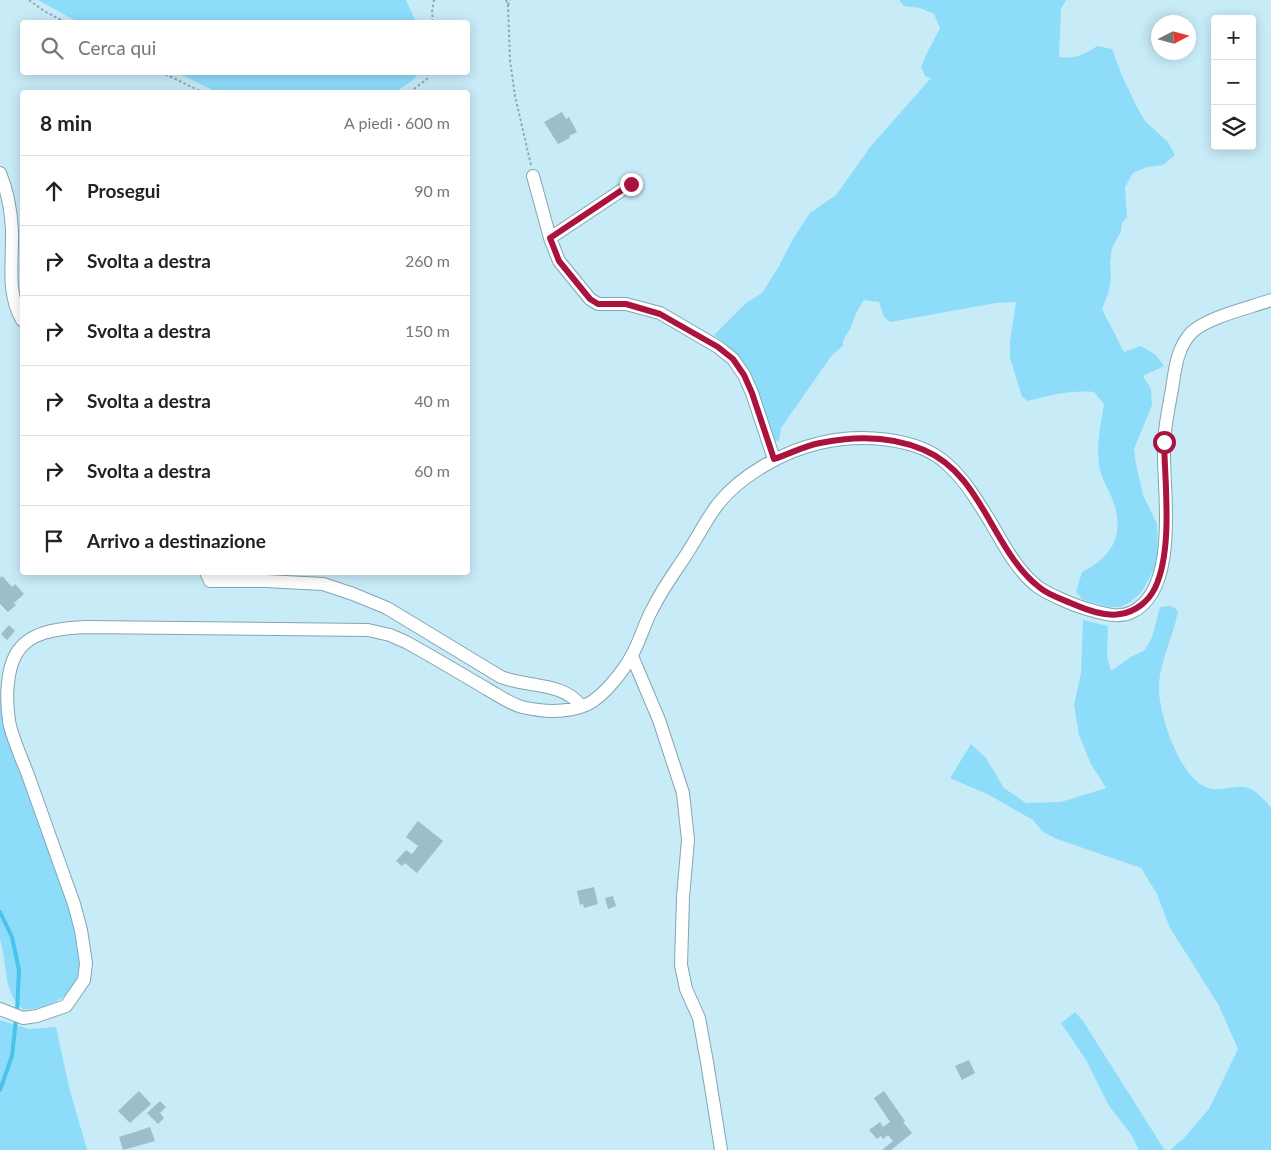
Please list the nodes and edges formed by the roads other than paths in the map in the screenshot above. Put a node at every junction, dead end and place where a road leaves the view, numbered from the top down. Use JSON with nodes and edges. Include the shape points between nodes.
{"nodes":[{"id":1,"x":0,"y":173,"type":"edge"},
{"id":2,"x":533,"y":176,"type":"road end"},
{"id":3,"x":631,"y":184,"type":"dead end"},
{"id":4,"x":550,"y":238,"type":"junction"},
{"id":5,"x":1271,"y":300,"type":"edge"},
{"id":6,"x":20,"y":316,"type":"edge"},
{"id":7,"x":774,"y":459,"type":"junction"},
{"id":8,"x":207,"y":575,"type":"edge"},
{"id":9,"x":632,"y":656,"type":"junction"},
{"id":10,"x":581,"y":706,"type":"junction"},
{"id":11,"x":2,"y":1010,"type":"edge"},
{"id":12,"x":721,"y":1150,"type":"edge"}],
"edges":[{"from":1,"to":6,"type":"street","via":[[10,210],[12,293]]},
{"from":2,"to":4,"type":"street"},
{"from":3,"to":4,"type":"street"},
{"from":4,"to":7,"type":"street","via":[[559,261],[590,299],[598,304],[626,304],[660,314],[733,359],[752,393]]},
{"from":5,"to":7,"type":"street","via":[[1200,326],[1181,347],[1175,366],[1164,442],[1166,527],[1163,564],[1155,589],[1132,612],[1117,615],[1082,608],[1040,588],[1006,549],[961,478],[945,461],[924,450],[893,440],[863,438],[820,443]]},
{"from":7,"to":9,"type":"street","via":[[737,485],[719,503],[653,606]]},
{"from":8,"to":10,"type":"street","via":[[210,581],[323,584],[352,594],[387,608],[500,677],[572,695]]},
{"from":9,"to":10,"type":"street","via":[[607,689],[589,704]]},
{"from":9,"to":12,"type":"street","via":[[659,720],[683,793],[688,840],[681,965],[686,989],[699,1018]]},
{"from":10,"to":11,"type":"street","via":[[543,711],[518,706],[406,642],[368,630],[84,628],[56,629],[28,641],[17,652],[10,668],[9,722],[74,904],[86,963],[84,980],[66,1006],[23,1018]]}]}
